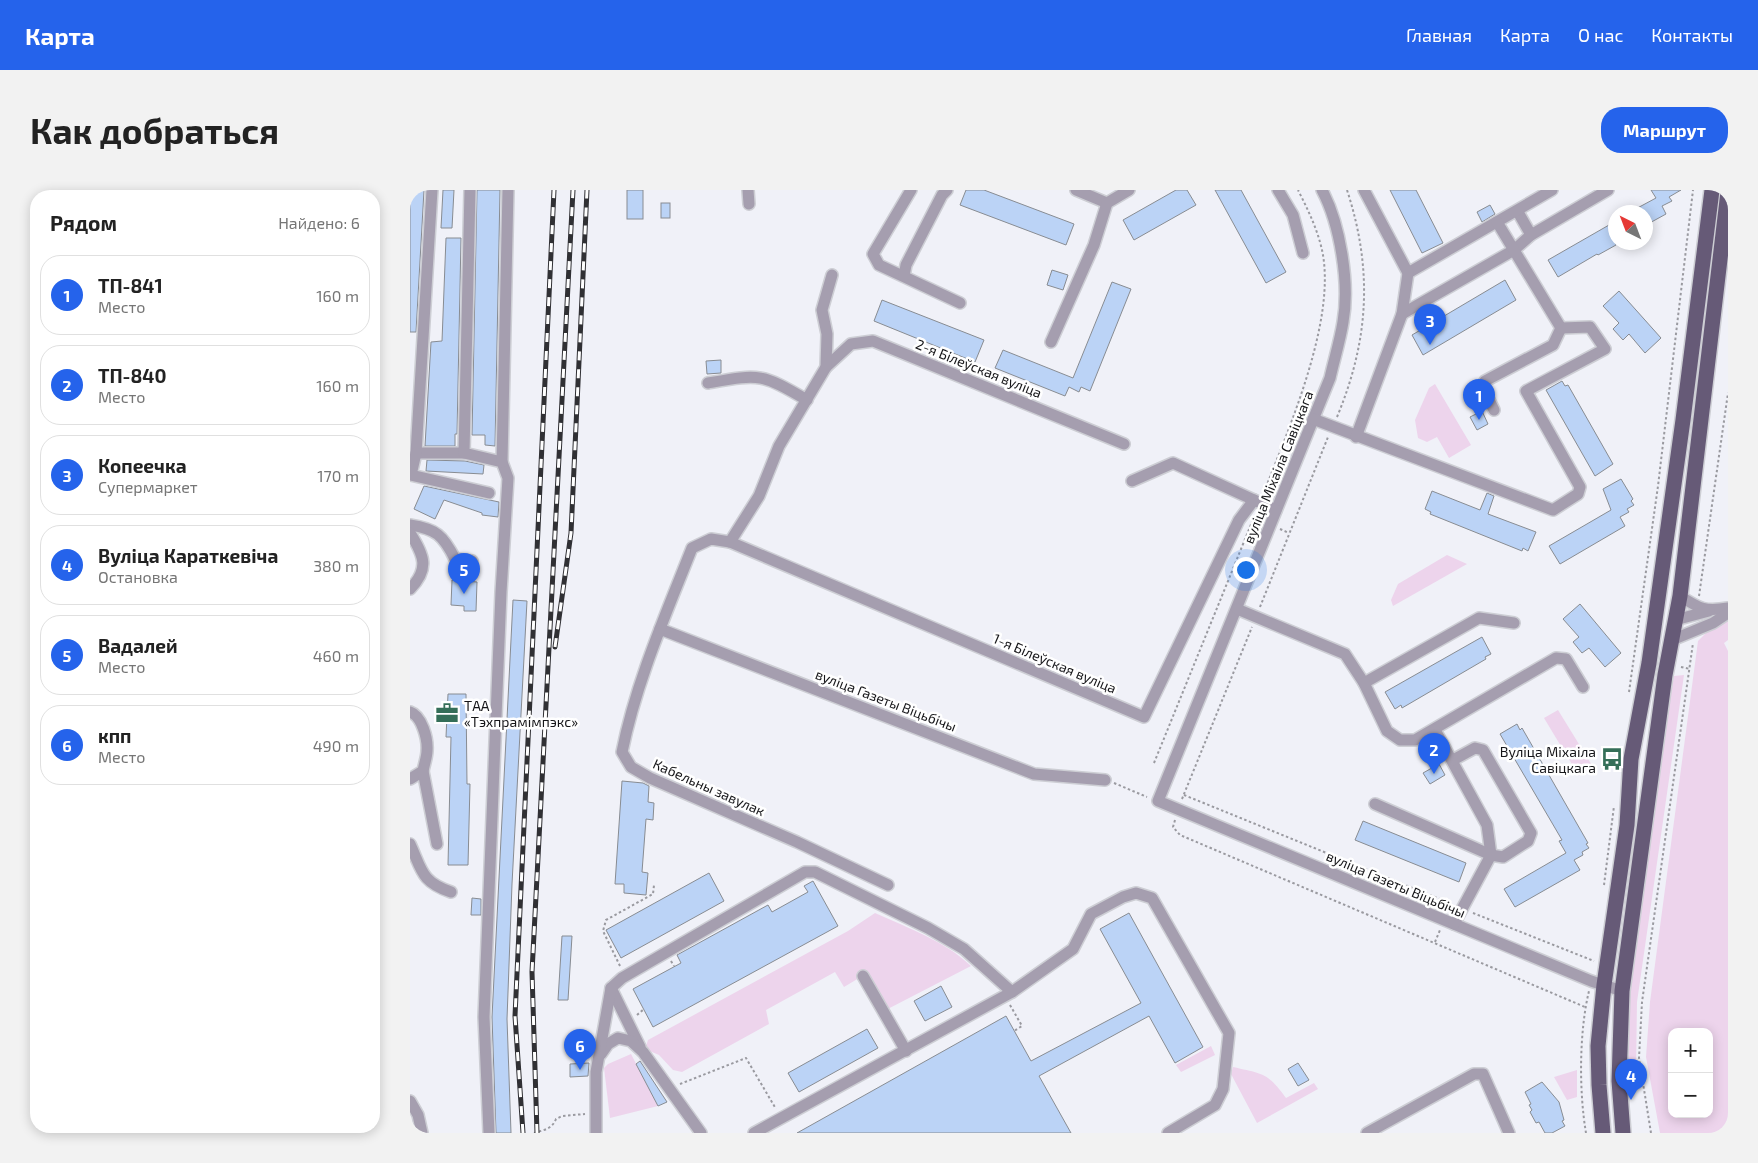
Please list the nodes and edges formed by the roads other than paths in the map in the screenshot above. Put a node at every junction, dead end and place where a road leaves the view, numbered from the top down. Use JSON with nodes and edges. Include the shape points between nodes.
{"nodes":[{"id":1,"x":432,"y":190,"type":"edge"},
{"id":2,"x":470,"y":190,"type":"edge"},
{"id":3,"x":508,"y":190,"type":"edge"},
{"id":4,"x":748,"y":190,"type":"edge"},
{"id":5,"x":911,"y":190,"type":"edge"},
{"id":6,"x":947,"y":190,"type":"edge"},
{"id":7,"x":1076,"y":190,"type":"edge"},
{"id":8,"x":1129,"y":190,"type":"edge"},
{"id":9,"x":1278,"y":190,"type":"edge"},
{"id":10,"x":1322,"y":190,"type":"edge"},
{"id":11,"x":1364,"y":190,"type":"edge"},
{"id":12,"x":1552,"y":190,"type":"edge"},
{"id":13,"x":1608,"y":190,"type":"edge"},
{"id":14,"x":1712,"y":190,"type":"edge"},
{"id":15,"x":1728,"y":192,"type":"edge"},
{"id":16,"x":1107,"y":203,"type":"junction"},
{"id":17,"x":749,"y":204,"type":"dead end"},
{"id":18,"x":1518,"y":212,"type":"junction"},
{"id":19,"x":1497,"y":222,"type":"junction"},
{"id":20,"x":1531,"y":235,"type":"junction"},
{"id":21,"x":1514,"y":250,"type":"junction"},
{"id":22,"x":1303,"y":253,"type":"dead end"},
{"id":23,"x":1408,"y":273,"type":"junction"},
{"id":24,"x":832,"y":276,"type":"dead end"},
{"id":25,"x":904,"y":276,"type":"junction"},
{"id":26,"x":960,"y":302,"type":"dead end"},
{"id":27,"x":1402,"y":314,"type":"junction"},
{"id":28,"x":1561,"y":328,"type":"junction"},
{"id":29,"x":1051,"y":342,"type":"dead end"},
{"id":30,"x":826,"y":367,"type":"junction"},
{"id":31,"x":708,"y":383,"type":"dead end"},
{"id":32,"x":807,"y":400,"type":"junction"},
{"id":33,"x":1494,"y":410,"type":"dead end"},
{"id":34,"x":1314,"y":419,"type":"junction"},
{"id":35,"x":1356,"y":436,"type":"junction"},
{"id":36,"x":1124,"y":444,"type":"dead end"},
{"id":37,"x":416,"y":453,"type":"junction"},
{"id":38,"x":464,"y":453,"type":"junction"},
{"id":39,"x":502,"y":462,"type":"junction"},
{"id":40,"x":1132,"y":481,"type":"dead end"},
{"id":41,"x":489,"y":493,"type":"dead end"},
{"id":42,"x":1257,"y":501,"type":"junction"},
{"id":43,"x":1276,"y":510,"type":"junction"},
{"id":44,"x":410,"y":525,"type":"edge"},
{"id":45,"x":410,"y":533,"type":"edge"},
{"id":46,"x":730,"y":542,"type":"junction"},
{"id":47,"x":472,"y":561,"type":"dead end"},
{"id":48,"x":410,"y":589,"type":"edge"},
{"id":49,"x":1680,"y":596,"type":"junction"},
{"id":50,"x":1728,"y":608,"type":"edge"},
{"id":51,"x":1236,"y":609,"type":"junction"},
{"id":52,"x":1703,"y":609,"type":"junction"},
{"id":53,"x":1728,"y":613,"type":"edge"},
{"id":54,"x":1654,"y":619,"type":"junction"},
{"id":55,"x":1675,"y":620,"type":"junction"},
{"id":56,"x":1514,"y":623,"type":"dead end"},
{"id":57,"x":660,"y":629,"type":"junction"},
{"id":58,"x":1694,"y":631,"type":"junction"},
{"id":59,"x":1672,"y":640,"type":"junction"},
{"id":60,"x":1364,"y":683,"type":"junction"},
{"id":61,"x":1583,"y":687,"type":"dead end"},
{"id":62,"x":410,"y":712,"type":"edge"},
{"id":63,"x":1435,"y":730,"type":"junction"},
{"id":64,"x":1453,"y":760,"type":"junction"},
{"id":65,"x":423,"y":771,"type":"junction"},
{"id":66,"x":410,"y":779,"type":"edge"},
{"id":67,"x":1105,"y":780,"type":"road end"},
{"id":68,"x":1158,"y":801,"type":"joint"},
{"id":69,"x":1375,"y":804,"type":"dead end"},
{"id":70,"x":410,"y":844,"type":"edge"},
{"id":71,"x":438,"y":844,"type":"dead end"},
{"id":72,"x":1491,"y":855,"type":"junction"},
{"id":73,"x":888,"y":885,"type":"dead end"},
{"id":74,"x":451,"y":892,"type":"dead end"},
{"id":75,"x":1454,"y":924,"type":"junction"},
{"id":76,"x":863,"y":976,"type":"dead end"},
{"id":77,"x":1598,"y":983,"type":"junction"},
{"id":78,"x":611,"y":988,"type":"junction"},
{"id":79,"x":1622,"y":991,"type":"junction"},
{"id":80,"x":1009,"y":994,"type":"junction"},
{"id":81,"x":906,"y":1051,"type":"junction"},
{"id":82,"x":643,"y":1052,"type":"junction"},
{"id":83,"x":599,"y":1058,"type":"junction"},
{"id":84,"x":410,"y":1101,"type":"edge"},
{"id":85,"x":422,"y":1133,"type":"edge"},
{"id":86,"x":489,"y":1133,"type":"edge"},
{"id":87,"x":596,"y":1133,"type":"edge"},
{"id":88,"x":702,"y":1133,"type":"edge"},
{"id":89,"x":754,"y":1133,"type":"edge"},
{"id":90,"x":1168,"y":1133,"type":"edge"},
{"id":91,"x":1367,"y":1133,"type":"edge"},
{"id":92,"x":1509,"y":1133,"type":"edge"},
{"id":93,"x":1603,"y":1133,"type":"edge"},
{"id":94,"x":1623,"y":1133,"type":"edge"}],
"edges":[{"from":1,"to":37,"type":"street"},
{"from":2,"to":38,"type":"street"},
{"from":3,"to":39,"type":"street"},
{"from":4,"to":17,"type":"street"},
{"from":5,"to":25,"type":"street","via":[[873,254],[879,264]]},
{"from":6,"to":25,"type":"street","via":[[906,265]]},
{"from":7,"to":16,"type":"street"},
{"from":8,"to":16,"type":"street"},
{"from":9,"to":22,"type":"street","via":[[1293,215]]},
{"from":10,"to":34,"type":"street","name":"вуліца Міхаіла Савіцкага","via":[[1341,250],[1345,290],[1343,321],[1330,378]]},
{"from":11,"to":23,"type":"street"},
{"from":12,"to":18,"type":"street"},
{"from":13,"to":20,"type":"street"},
{"from":14,"to":54,"type":"main road"},
{"from":15,"to":49,"type":"main road"},
{"from":16,"to":29,"type":"street","via":[[1094,245]]},
{"from":18,"to":19,"type":"street"},
{"from":18,"to":20,"type":"street"},
{"from":19,"to":21,"type":"street"},
{"from":19,"to":23,"type":"street"},
{"from":20,"to":21,"type":"street"},
{"from":21,"to":27,"type":"street"},
{"from":21,"to":28,"type":"street"},
{"from":23,"to":27,"type":"street"},
{"from":24,"to":30,"type":"street","via":[[822,310],[827,334]]},
{"from":25,"to":26,"type":"street"},
{"from":27,"to":35,"type":"street"},
{"from":28,"to":33,"type":"street","via":[[1553,345],[1485,381],[1482,386]]},
{"from":28,"to":35,"type":"street","via":[[1590,327],[1605,349],[1526,391],[1580,487],[1578,494],[1553,510]]},
{"from":30,"to":32,"type":"street"},
{"from":30,"to":36,"type":"street","name":"2-я Білеўская вуліца","via":[[851,344],[873,341]]},
{"from":31,"to":32,"type":"street","via":[[761,376]]},
{"from":32,"to":46,"type":"street","via":[[779,446],[759,496]]},
{"from":34,"to":35,"type":"street"},
{"from":34,"to":43,"type":"street","name":"вуліца Міхаіла Савіцкага"},
{"from":37,"to":38,"type":"street"},
{"from":37,"to":41,"type":"street","via":[[411,475]]},
{"from":38,"to":39,"type":"street"},
{"from":39,"to":86,"type":"street","via":[[508,478],[484,1017]]},
{"from":40,"to":42,"type":"street","via":[[1173,463]]},
{"from":42,"to":43,"type":"street"},
{"from":42,"to":46,"type":"street","name":"1-я Білеўская вуліца","via":[[1238,520],[1144,717]]},
{"from":43,"to":51,"type":"street","name":"вуліца Міхаіла Савіцкага"},
{"from":44,"to":47,"type":"street","via":[[439,534],[455,559]]},
{"from":45,"to":48,"type":"street","via":[[423,553],[423,568],[418,581]]},
{"from":46,"to":57,"type":"street","name":"Кабельны завулак","via":[[710,539],[692,548]]},
{"from":49,"to":52,"type":"street"},
{"from":49,"to":55,"type":"main road"},
{"from":50,"to":52,"type":"street"},
{"from":51,"to":60,"type":"street","via":[[1345,654]]},
{"from":51,"to":68,"type":"street","name":"вуліца Міхаіла Савіцкага"},
{"from":52,"to":55,"type":"street"},
{"from":53,"to":58,"type":"street"},
{"from":54,"to":55,"type":"main road"},
{"from":54,"to":77,"type":"main road","via":[[1631,759],[1627,825]]},
{"from":55,"to":58,"type":"street"},
{"from":55,"to":59,"type":"main road"},
{"from":56,"to":60,"type":"street","via":[[1479,618]]},
{"from":57,"to":67,"type":"street","name":"вуліца Газеты Віцьбічы","via":[[1034,774]]},
{"from":57,"to":73,"type":"street","name":"Кабельны завулак","via":[[626,731],[622,752],[631,767]]},
{"from":58,"to":59,"type":"street"},
{"from":59,"to":79,"type":"main road"},
{"from":60,"to":63,"type":"street","via":[[1387,731],[1400,740],[1415,740]]},
{"from":61,"to":63,"type":"street","via":[[1566,659],[1556,658]]},
{"from":62,"to":65,"type":"street","via":[[421,721],[428,750]]},
{"from":63,"to":64,"type":"street"},
{"from":64,"to":72,"type":"street","via":[[1487,825]]},
{"from":64,"to":72,"type":"street","via":[[1475,748],[1483,750],[1531,833],[1528,841],[1503,858]]},
{"from":65,"to":66,"type":"street"},
{"from":65,"to":71,"type":"street"},
{"from":68,"to":75,"type":"street","name":"вуліца Газеты Віцьбічы"},
{"from":69,"to":72,"type":"street"},
{"from":70,"to":74,"type":"street","via":[[426,879],[434,887]]},
{"from":72,"to":75,"type":"street"},
{"from":75,"to":77,"type":"street","name":"вуліца Газеты Віцьбічы"},
{"from":76,"to":81,"type":"street"},
{"from":77,"to":79,"type":"street","name":"вуліца Газеты Віцьбічы"},
{"from":77,"to":93,"type":"main road","via":[[1598,1085]]},
{"from":78,"to":80,"type":"street","via":[[624,976],[800,874],[815,872],[964,949]]},
{"from":78,"to":82,"type":"street"},
{"from":78,"to":83,"type":"street"},
{"from":79,"to":94,"type":"main road","via":[[1619,1081]]},
{"from":80,"to":81,"type":"street"},
{"from":80,"to":90,"type":"street","via":[[1073,948],[1091,914],[1136,893],[1152,898],[1229,1033],[1223,1089],[1215,1105]]},
{"from":81,"to":89,"type":"street"},
{"from":82,"to":83,"type":"street","via":[[631,1041],[618,1038],[608,1044]]},
{"from":82,"to":88,"type":"street"},
{"from":83,"to":87,"type":"street"},
{"from":84,"to":85,"type":"street","via":[[418,1115]]},
{"from":91,"to":92,"type":"street","via":[[1474,1074],[1483,1074]]}]}
